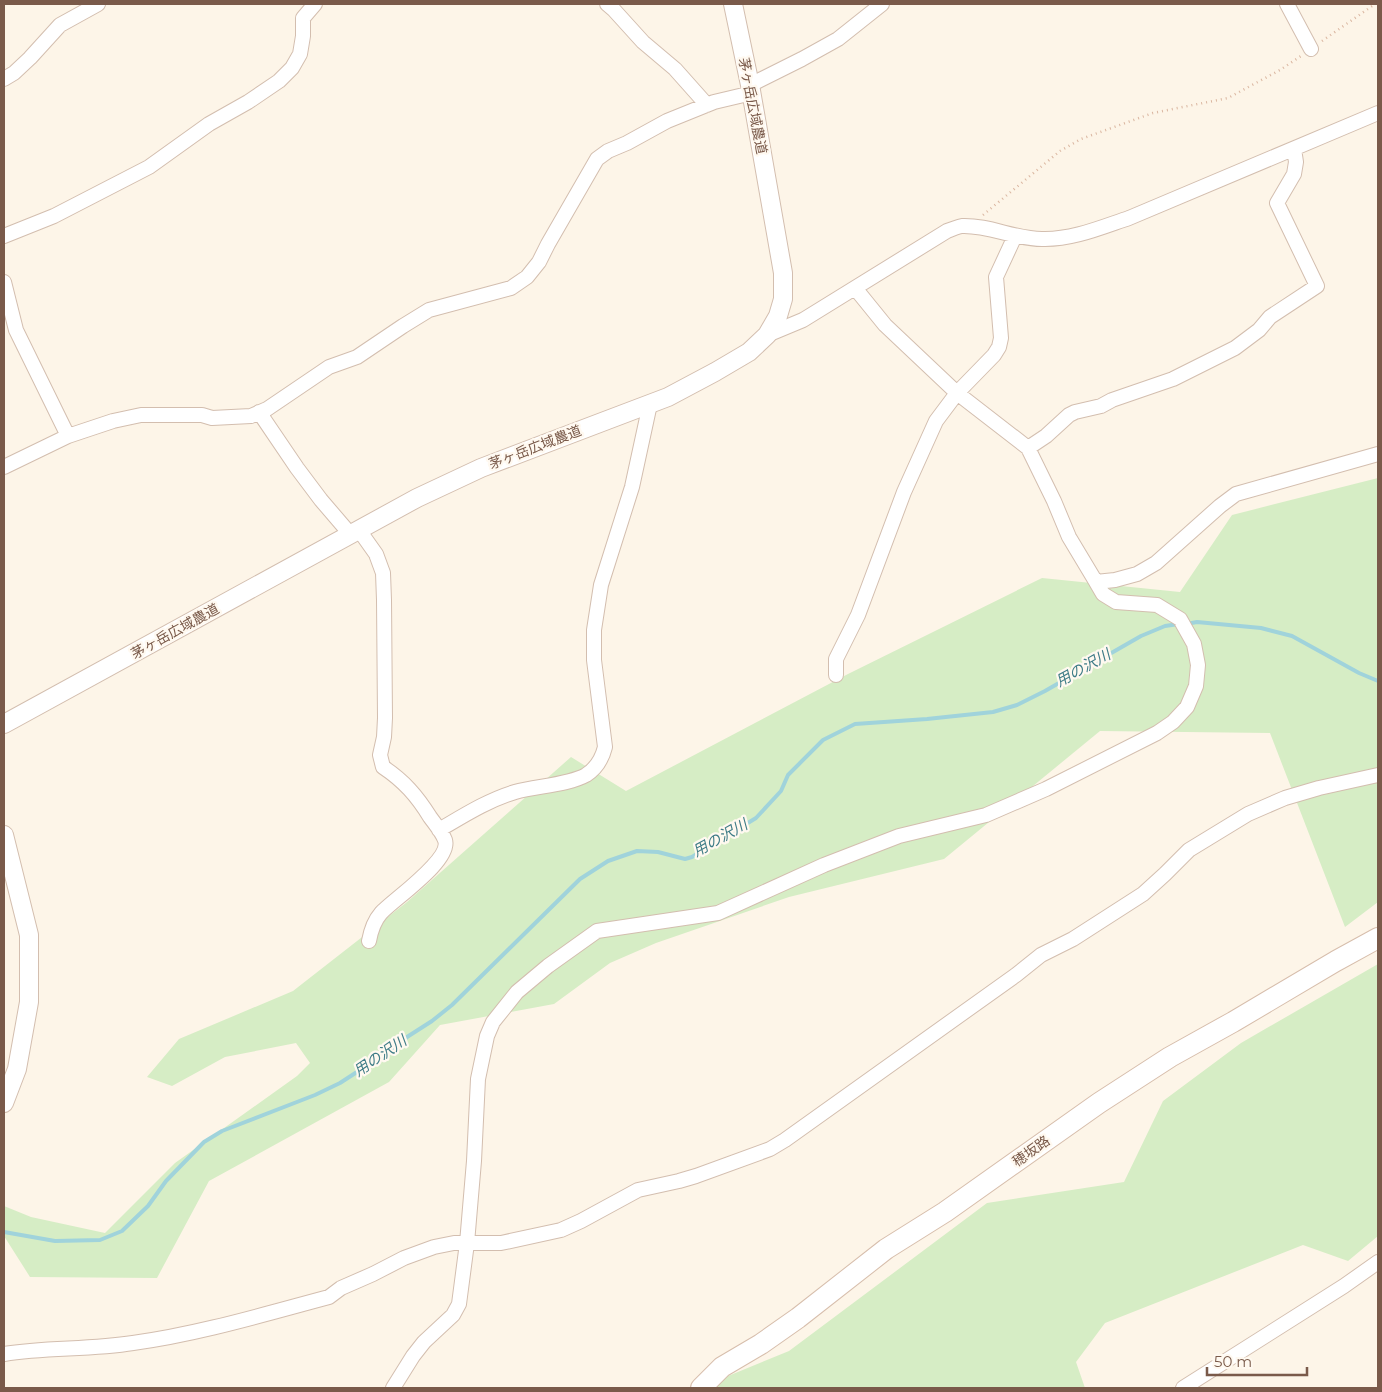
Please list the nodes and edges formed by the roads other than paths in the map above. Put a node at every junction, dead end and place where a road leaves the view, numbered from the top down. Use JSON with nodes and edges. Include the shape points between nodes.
{"nodes":[{"id":1,"x":98,"y":4,"type":"edge"},
{"id":2,"x":314,"y":4,"type":"edge"},
{"id":3,"x":607,"y":4,"type":"edge"},
{"id":4,"x":733,"y":4,"type":"edge"},
{"id":5,"x":882,"y":4,"type":"edge"},
{"id":6,"x":1287,"y":4,"type":"edge"},
{"id":7,"x":1311,"y":49,"type":"road end"},
{"id":8,"x":4,"y":79,"type":"edge"},
{"id":9,"x":751,"y":89,"type":"junction"},
{"id":10,"x":707,"y":105,"type":"junction"},
{"id":11,"x":1378,"y":113,"type":"edge"},
{"id":12,"x":1294,"y":149,"type":"junction"},
{"id":13,"x":4,"y":236,"type":"edge"},
{"id":14,"x":1016,"y":236,"type":"junction"},
{"id":15,"x":4,"y":282,"type":"edge"},
{"id":16,"x":855,"y":288,"type":"junction"},
{"id":17,"x":767,"y":335,"type":"junction"},
{"id":18,"x":957,"y":393,"type":"junction"},
{"id":19,"x":650,"y":404,"type":"junction"},
{"id":20,"x":260,"y":412,"type":"junction"},
{"id":21,"x":68,"y":436,"type":"junction"},
{"id":22,"x":1028,"y":448,"type":"junction"},
{"id":23,"x":1378,"y":454,"type":"edge"},
{"id":24,"x":4,"y":467,"type":"edge"},
{"id":25,"x":355,"y":533,"type":"junction"},
{"id":26,"x":1096,"y":582,"type":"junction"},
{"id":27,"x":836,"y":674,"type":"dead end"},
{"id":28,"x":4,"y":724,"type":"edge"},
{"id":29,"x":1378,"y":775,"type":"edge"},
{"id":30,"x":439,"y":830,"type":"junction"},
{"id":31,"x":4,"y":835,"type":"edge"},
{"id":32,"x":1378,"y":938,"type":"edge"},
{"id":33,"x":369,"y":941,"type":"dead end"},
{"id":34,"x":4,"y":1103,"type":"edge"},
{"id":35,"x":467,"y":1243,"type":"junction"},
{"id":36,"x":1378,"y":1262,"type":"edge"},
{"id":37,"x":4,"y":1354,"type":"edge"},
{"id":38,"x":393,"y":1388,"type":"edge"},
{"id":39,"x":701,"y":1388,"type":"edge"},
{"id":40,"x":1183,"y":1388,"type":"edge"}],
"edges":[{"from":1,"to":8,"type":"street","via":[[60,25],[30,58]]},
{"from":2,"to":13,"type":"street","via":[[303,18],[300,54],[279,81],[209,124],[149,167],[54,216]]},
{"from":3,"to":10,"type":"street"},
{"from":4,"to":9,"type":"street","name":"茅ヶ岳広域農道"},
{"from":5,"to":9,"type":"street","via":[[838,39]]},
{"from":6,"to":7,"type":"street"},
{"from":9,"to":10,"type":"street"},
{"from":9,"to":17,"type":"street","name":"茅ヶ岳広域農道","via":[[783,273],[783,299]]},
{"from":10,"to":20,"type":"street","via":[[667,121],[597,159],[539,262],[527,277],[511,288],[429,310],[357,357],[329,367]]},
{"from":11,"to":12,"type":"street"},
{"from":12,"to":14,"type":"street","via":[[1129,218],[1088,231],[1044,239]]},
{"from":12,"to":22,"type":"street","via":[[1294,174],[1277,203],[1317,286],[1270,317],[1235,348],[1173,379],[1075,412]]},
{"from":14,"to":16,"type":"street","via":[[960,226]]},
{"from":14,"to":18,"type":"street","via":[[996,277],[999,347]]},
{"from":15,"to":21,"type":"street","via":[[16,330]]},
{"from":16,"to":17,"type":"street","via":[[803,320]]},
{"from":16,"to":18,"type":"street","via":[[885,326]]},
{"from":17,"to":19,"type":"street","name":"茅ヶ岳広域農道","via":[[749,352],[716,372]]},
{"from":18,"to":22,"type":"street"},
{"from":18,"to":27,"type":"street","via":[[936,420],[904,492],[858,614],[836,659]]},
{"from":19,"to":25,"type":"street","name":"茅ヶ岳広域農道","via":[[481,468],[417,498]]},
{"from":19,"to":30,"type":"street","via":[[632,487],[601,585],[594,630],[594,660],[605,747],[602,758],[585,775],[514,792]]},
{"from":20,"to":21,"type":"street","via":[[251,416],[212,418],[202,415],[141,415]]},
{"from":20,"to":25,"type":"street","via":[[321,500]]},
{"from":21,"to":24,"type":"street"},
{"from":22,"to":26,"type":"street","via":[[1069,537]]},
{"from":23,"to":26,"type":"street","via":[[1236,494],[1156,563],[1137,574]]},
{"from":25,"to":28,"type":"street","name":"茅ヶ岳広域農道"},
{"from":25,"to":30,"type":"street","via":[[376,554],[383,573],[385,718],[380,755],[383,767],[397,776],[418,798]]},
{"from":26,"to":35,"type":"street","via":[[1103,594],[1116,602],[1157,606],[1180,618],[1194,644],[1198,665],[1196,686],[1187,707],[1173,722],[1046,789],[986,815],[899,836],[824,865],[718,913],[597,932],[548,966],[517,992],[493,1022],[487,1036],[478,1079]]},
{"from":29,"to":35,"type":"street","via":[[1286,798],[1248,814],[1200,842],[1143,894],[1073,939],[1041,955],[770,1149],[678,1181],[638,1190],[561,1230],[501,1243]]},
{"from":30,"to":33,"type":"street","via":[[446,840],[445,849],[433,868],[381,914],[372,926]]},
{"from":31,"to":34,"type":"street","via":[[29,935],[30,1002],[17,1069]]},
{"from":32,"to":39,"type":"main road","name":"穂坂路","via":[[1170,1057],[1099,1103],[945,1212],[886,1249],[798,1318],[722,1367]]},
{"from":35,"to":37,"type":"street","via":[[454,1242],[404,1258],[329,1297],[236,1322],[132,1344]]},
{"from":35,"to":38,"type":"street","via":[[459,1304],[453,1315],[418,1349]]},
{"from":36,"to":40,"type":"street"}]}
